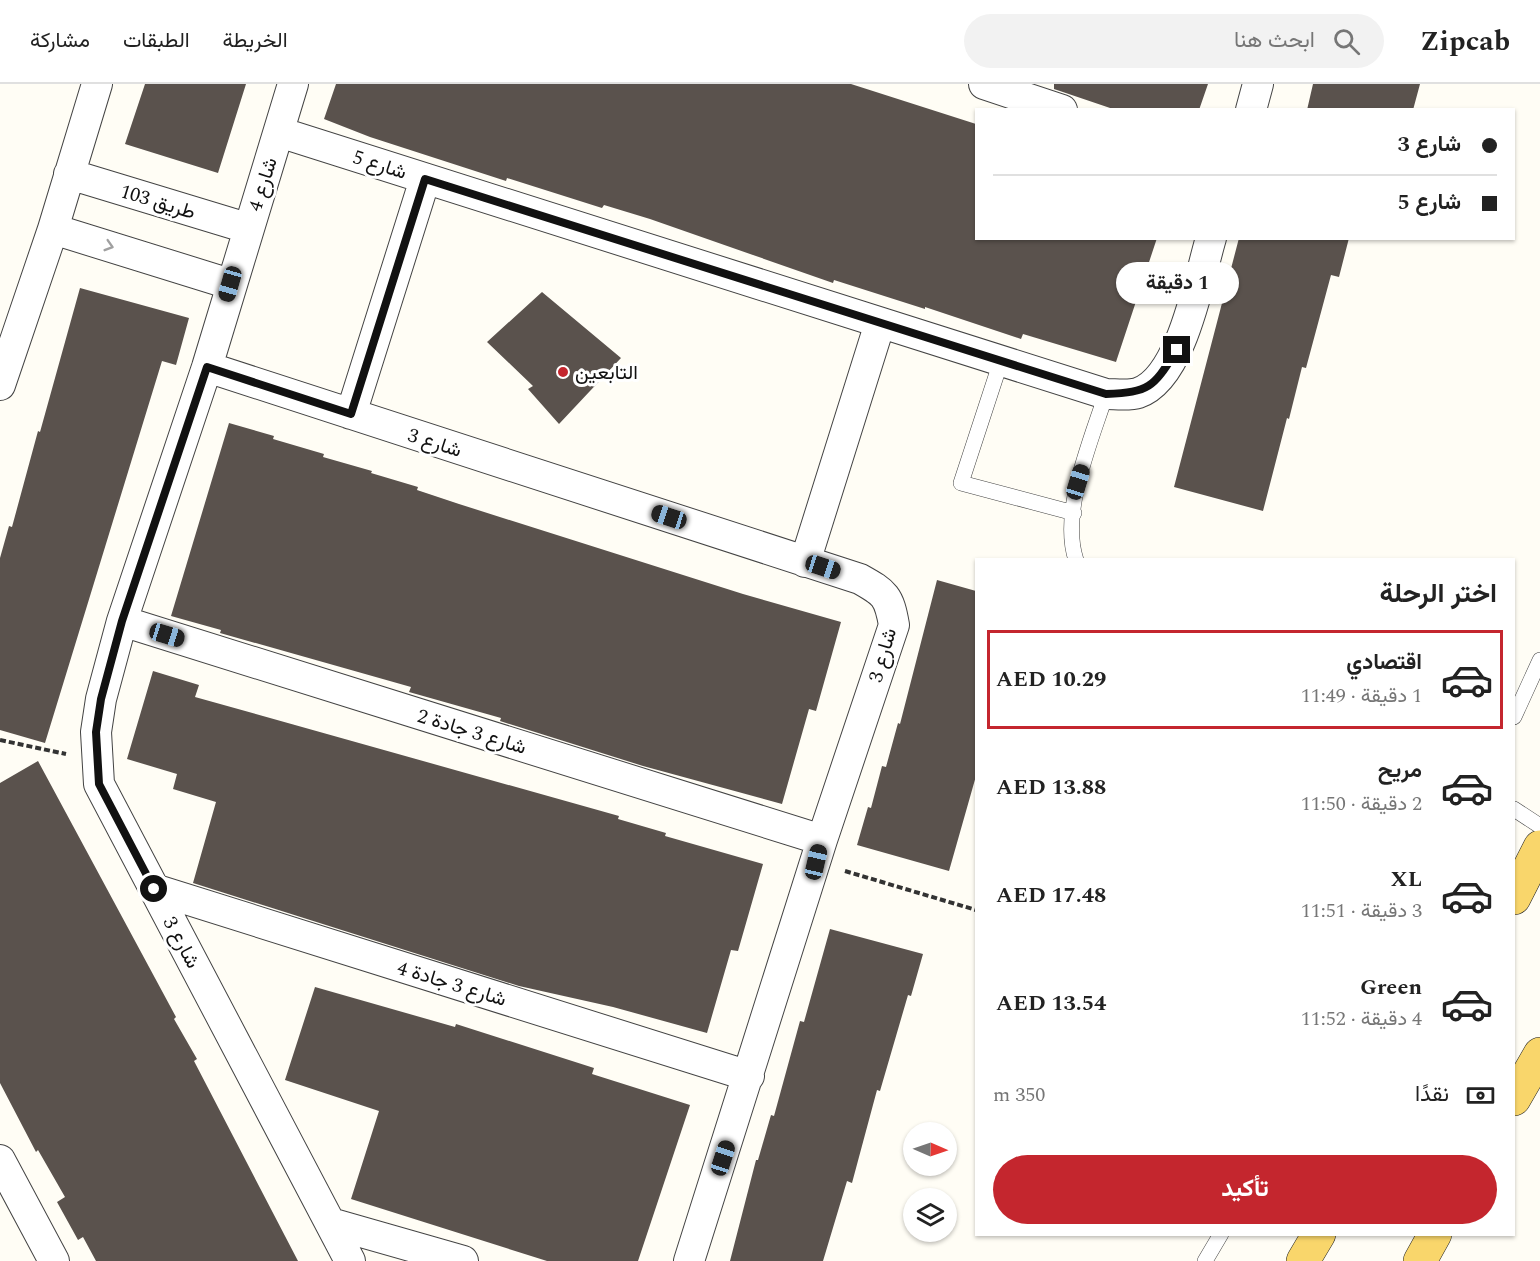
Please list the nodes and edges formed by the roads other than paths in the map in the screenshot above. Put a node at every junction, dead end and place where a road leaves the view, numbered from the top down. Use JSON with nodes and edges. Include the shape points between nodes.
{"nodes":[{"id":1,"x":97,"y":84,"type":"edge"},
{"id":2,"x":293,"y":84,"type":"edge"},
{"id":3,"x":984,"y":84,"type":"edge"},
{"id":4,"x":1258,"y":84,"type":"edge"},
{"id":5,"x":1056,"y":108,"type":"edge"},
{"id":6,"x":1252,"y":108,"type":"edge"},
{"id":7,"x":279,"y":132,"type":"junction"},
{"id":8,"x":69,"y":174,"type":"junction"},
{"id":9,"x":425,"y":179,"type":"junction"},
{"id":10,"x":247,"y":228,"type":"junction"},
{"id":11,"x":53,"y":229,"type":"junction"},
{"id":12,"x":1210,"y":240,"type":"edge"},
{"id":13,"x":230,"y":284,"type":"junction"},
{"id":14,"x":880,"y":323,"type":"junction"},
{"id":15,"x":1001,"y":361,"type":"junction"},
{"id":16,"x":207,"y":367,"type":"junction"},
{"id":17,"x":0,"y":385,"type":"edge"},
{"id":18,"x":1106,"y":394,"type":"junction"},
{"id":19,"x":351,"y":414,"type":"junction"},
{"id":20,"x":1074,"y":513,"type":"junction"},
{"id":21,"x":1075,"y":558,"type":"edge"},
{"id":22,"x":805,"y":562,"type":"junction"},
{"id":23,"x":122,"y":621,"type":"junction"},
{"id":24,"x":1540,"y":660,"type":"edge"},
{"id":25,"x":1515,"y":679,"type":"edge"},
{"id":26,"x":1529,"y":684,"type":"junction"},
{"id":27,"x":1515,"y":715,"type":"edge"},
{"id":28,"x":1515,"y":810,"type":"edge"},
{"id":29,"x":1540,"y":826,"type":"edge"},
{"id":30,"x":1540,"y":847,"type":"edge"},
{"id":31,"x":819,"y":851,"type":"junction"},
{"id":32,"x":154,"y":889,"type":"junction"},
{"id":33,"x":1515,"y":896,"type":"edge"},
{"id":34,"x":1540,"y":1054,"type":"edge"},
{"id":35,"x":749,"y":1076,"type":"junction"},
{"id":36,"x":1515,"y":1098,"type":"edge"},
{"id":37,"x":0,"y":1160,"type":"edge"},
{"id":38,"x":330,"y":1223,"type":"junction"},
{"id":39,"x":1220,"y":1236,"type":"edge"},
{"id":40,"x":1318,"y":1236,"type":"edge"},
{"id":41,"x":1434,"y":1236,"type":"edge"},
{"id":42,"x":54,"y":1261,"type":"edge"},
{"id":43,"x":350,"y":1261,"type":"edge"},
{"id":44,"x":463,"y":1261,"type":"edge"},
{"id":45,"x":689,"y":1261,"type":"edge"},
{"id":46,"x":1205,"y":1261,"type":"edge"},
{"id":47,"x":1304,"y":1261,"type":"edge"},
{"id":48,"x":1420,"y":1261,"type":"edge"}],
"edges":[{"from":1,"to":8,"type":"street"},
{"from":2,"to":7,"type":"street","name":"شارع 4"},
{"from":3,"to":5,"type":"street"},
{"from":4,"to":6,"type":"street"},
{"from":7,"to":9,"type":"street","name":"شارع 5"},
{"from":7,"to":10,"type":"street","name":"شارع 4"},
{"from":8,"to":10,"type":"street","name":"طريق 103"},
{"from":8,"to":11,"type":"street"},
{"from":9,"to":14,"type":"street","name":"شارع 5"},
{"from":9,"to":19,"type":"street"},
{"from":10,"to":13,"type":"street","name":"شارع 4"},
{"from":11,"to":13,"type":"street","one_way":true},
{"from":11,"to":17,"type":"street"},
{"from":12,"to":18,"type":"street","name":"شارع 5","via":[[1177,350],[1158,380],[1138,393]]},
{"from":13,"to":16,"type":"street","name":"شارع 3"},
{"from":14,"to":15,"type":"street","name":"شارع 5"},
{"from":14,"to":22,"type":"street"},
{"from":15,"to":18,"type":"street","name":"شارع 5"},
{"from":15,"to":20,"type":"lane","via":[[961,483]]},
{"from":16,"to":19,"type":"street","name":"شارع 3"},
{"from":16,"to":23,"type":"street","name":"شارع 3"},
{"from":18,"to":20,"type":"lane","via":[[1078,482]]},
{"from":19,"to":22,"type":"street","name":"شارع 3"},
{"from":20,"to":21,"type":"lane","via":[[1070,543]]},
{"from":22,"to":31,"type":"street","name":"شارع 3","via":[[860,579],[883,592],[891,603],[894,626]]},
{"from":23,"to":31,"type":"street","name":"شارع 3 جادة 2"},
{"from":23,"to":32,"type":"street","name":"شارع 3","via":[[101,699],[96,760],[99,784]]},
{"from":24,"to":26,"type":"lane"},
{"from":25,"to":26,"type":"lane"},
{"from":26,"to":27,"type":"lane"},
{"from":28,"to":29,"type":"lane"},
{"from":30,"to":33,"type":"main road"},
{"from":31,"to":35,"type":"street","name":"شارع 3"},
{"from":32,"to":35,"type":"street","name":"شارع 3 جادة 4"},
{"from":32,"to":38,"type":"street","name":"شارع 3"},
{"from":34,"to":36,"type":"main road"},
{"from":35,"to":45,"type":"street","name":"شارع 3"},
{"from":37,"to":42,"type":"street"},
{"from":38,"to":43,"type":"street","name":"شارع 3"},
{"from":38,"to":44,"type":"street"},
{"from":39,"to":46,"type":"lane"},
{"from":40,"to":47,"type":"main road"},
{"from":41,"to":48,"type":"main road"}]}
